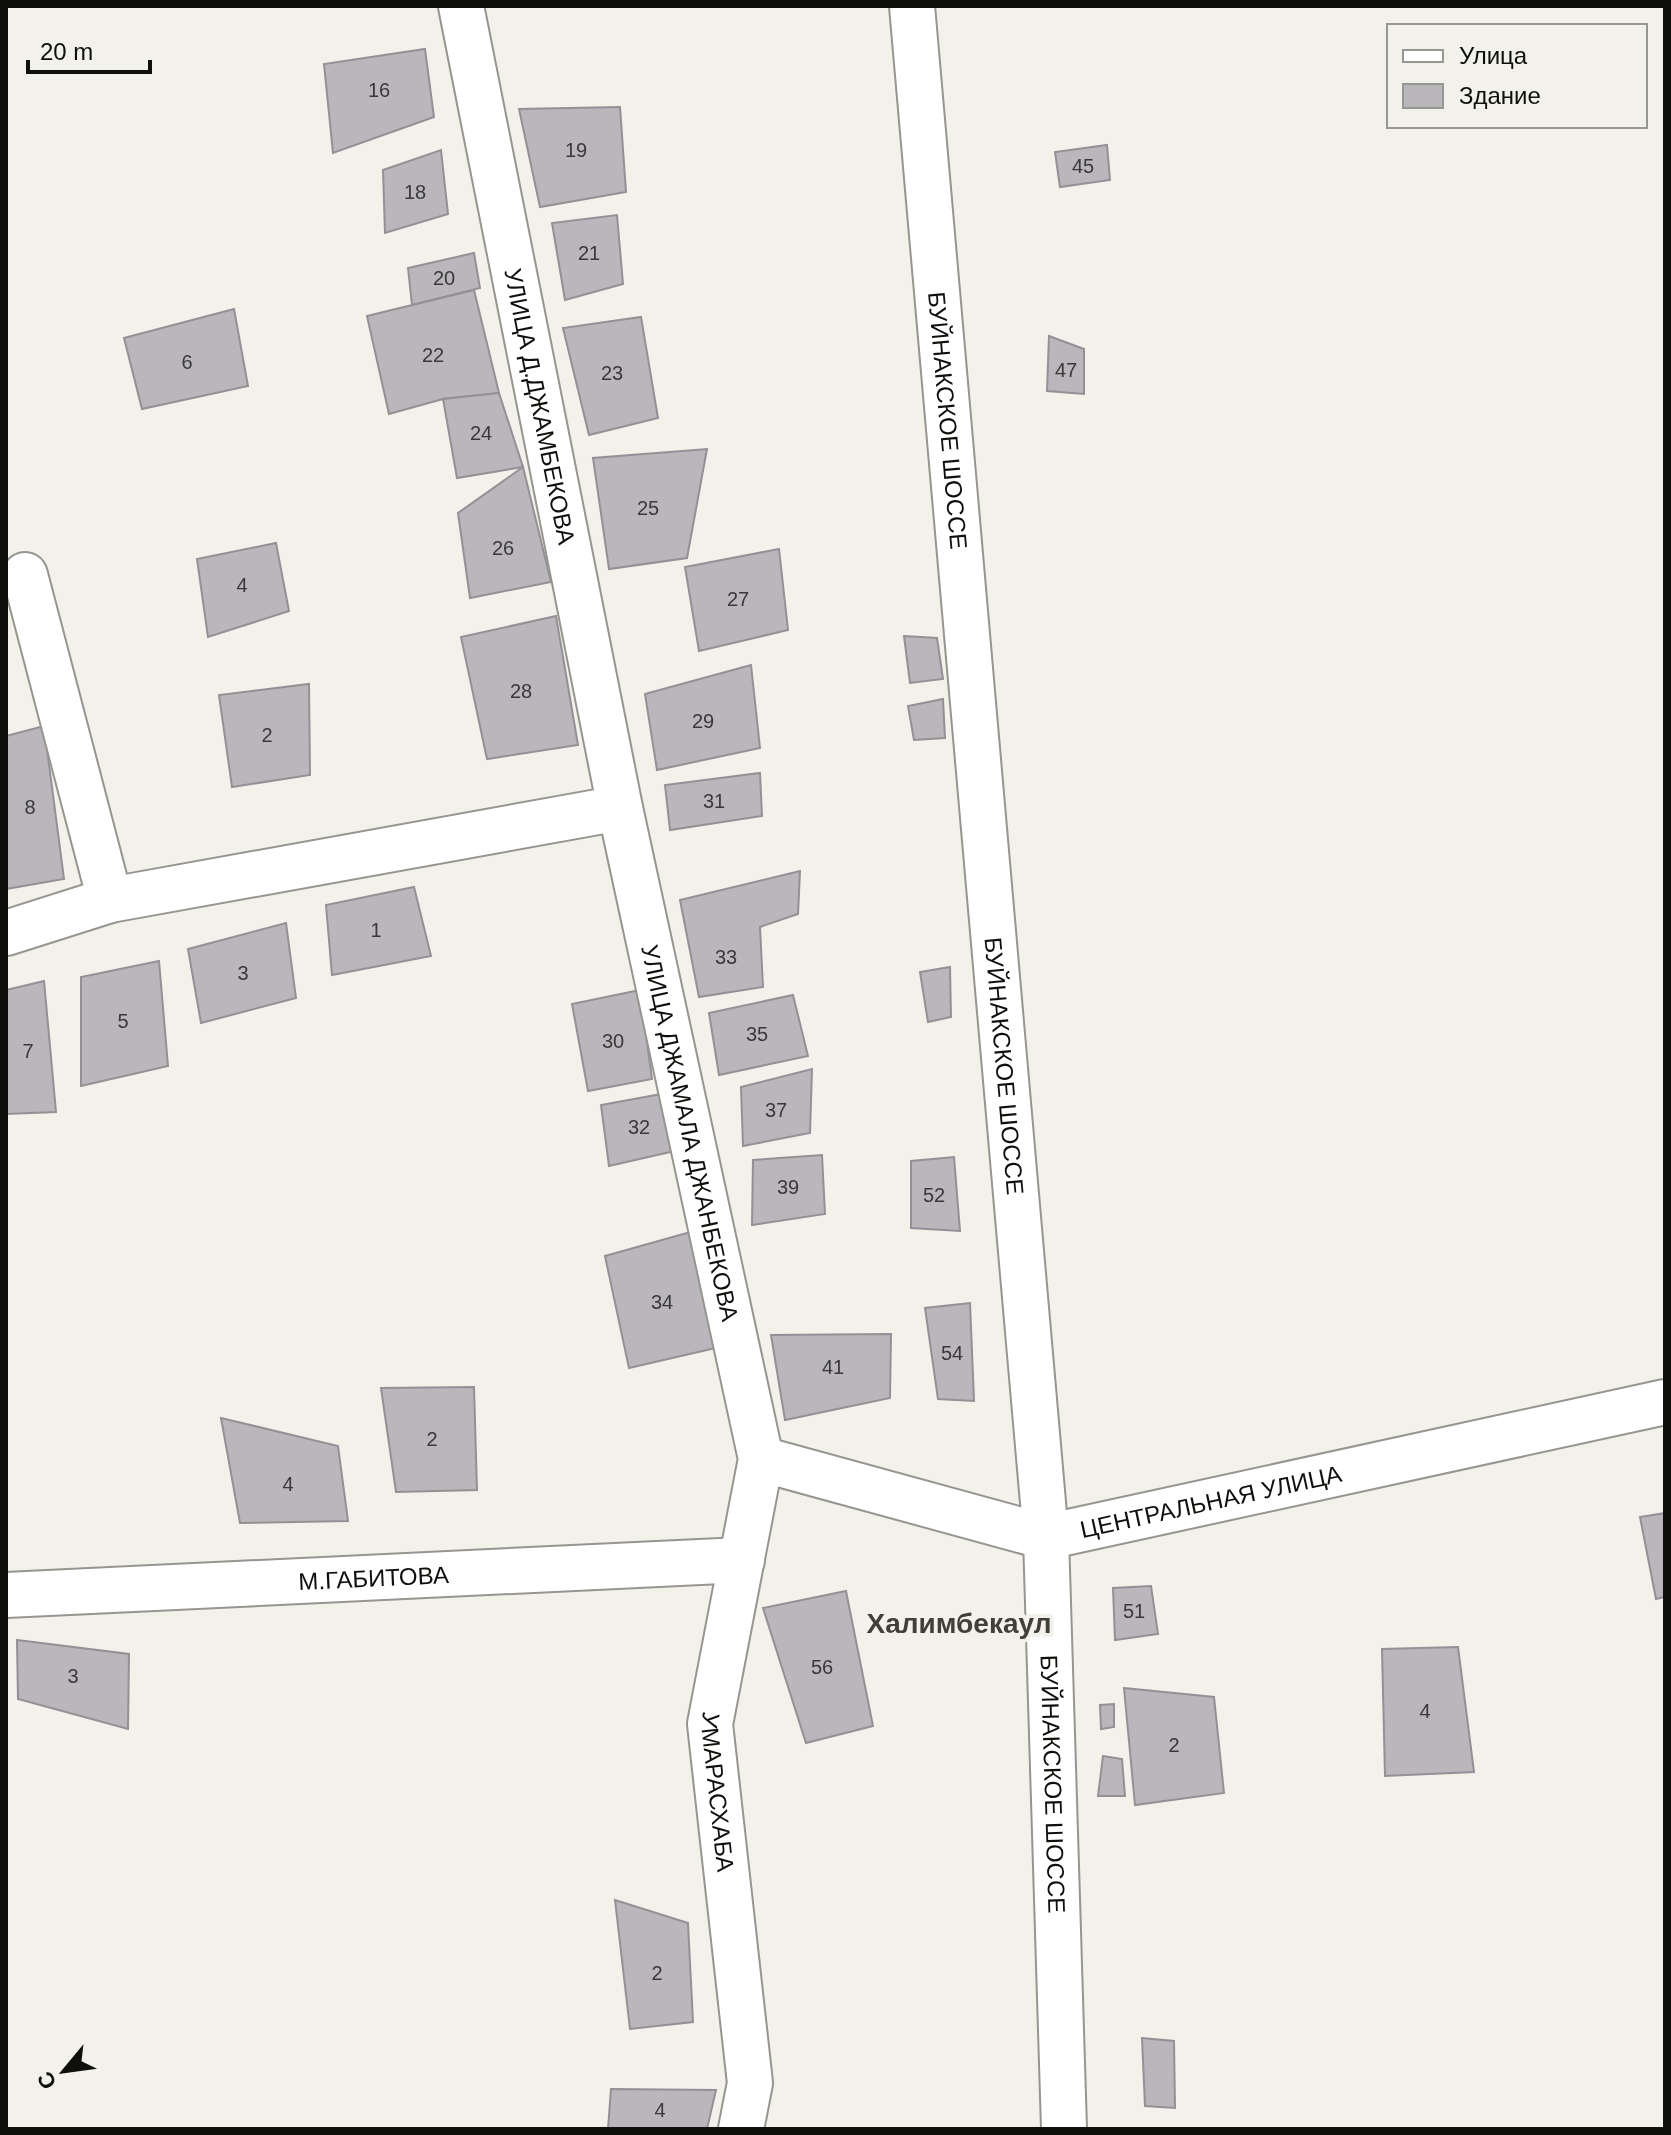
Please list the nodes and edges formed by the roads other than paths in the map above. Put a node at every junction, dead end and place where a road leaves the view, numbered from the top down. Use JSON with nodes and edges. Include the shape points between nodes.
{"nodes":[{"id":1,"x":461,"y":6,"type":"edge"},
{"id":2,"x":912,"y":6,"type":"edge"},
{"id":3,"x":25,"y":575,"type":"dead end"},
{"id":4,"x":620,"y":808,"type":"junction"},
{"id":5,"x":110,"y":900,"type":"junction"},
{"id":6,"x":6,"y":933,"type":"edge"},
{"id":7,"x":1665,"y":1402,"type":"edge"},
{"id":8,"x":761,"y":1459,"type":"junction"},
{"id":9,"x":1046,"y":1537,"type":"junction"},
{"id":10,"x":742,"y":1560,"type":"junction"},
{"id":11,"x":6,"y":1595,"type":"edge"},
{"id":12,"x":741,"y":2129,"type":"edge"},
{"id":13,"x":1064,"y":2129,"type":"edge"}],
"edges":[{"from":1,"to":4,"type":"street","name":"УЛИЦА Д.ДЖАМБЕКОВА"},
{"from":2,"to":9,"type":"street","name":"БУЙНАКСКОЕ ШОССЕ"},
{"from":3,"to":5,"type":"street"},
{"from":4,"to":5,"type":"street"},
{"from":4,"to":8,"type":"street","name":"УЛИЦА ДЖАМАЛА ДЖАНБЕКОВА"},
{"from":5,"to":6,"type":"street"},
{"from":7,"to":9,"type":"street","name":"ЦЕНТРАЛЬНАЯ УЛИЦА"},
{"from":8,"to":9,"type":"street","name":"ЦЕНТРАЛЬНАЯ УЛИЦА"},
{"from":8,"to":10,"type":"street","name":"УМАРАСХАБА"},
{"from":9,"to":13,"type":"street","name":"БУЙНАКСКОЕ ШОССЕ"},
{"from":10,"to":11,"type":"street","name":"М.ГАБИТОВА"},
{"from":10,"to":12,"type":"street","name":"УМАРАСХАБА","via":[[710,1724],[750,2083]]}]}
